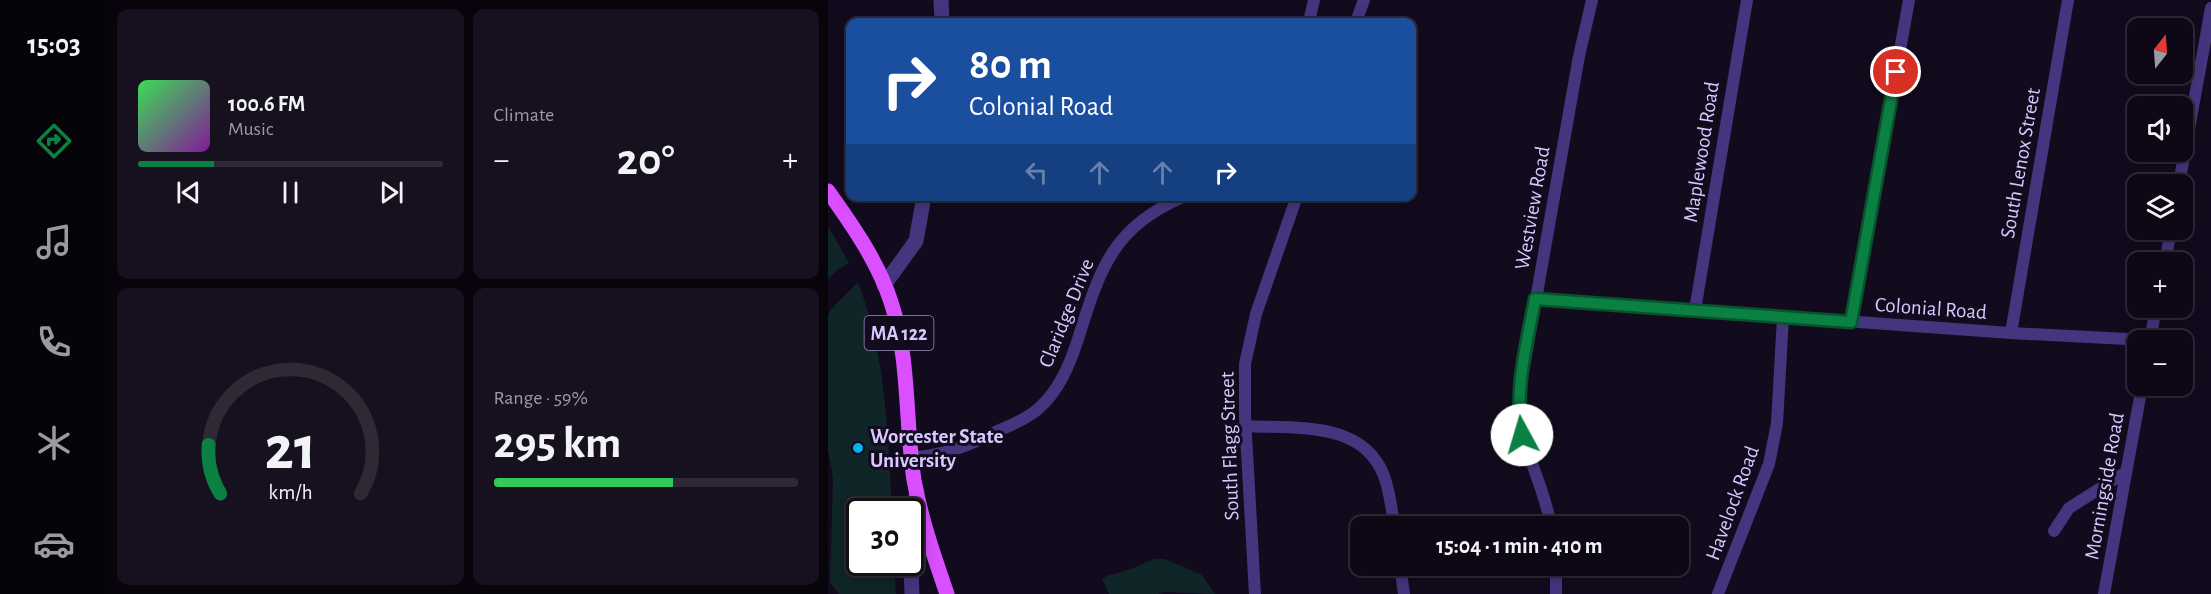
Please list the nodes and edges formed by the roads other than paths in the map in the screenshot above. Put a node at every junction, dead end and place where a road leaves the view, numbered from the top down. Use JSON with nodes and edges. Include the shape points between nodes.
{"nodes":[{"id":1,"x":941,"y":0,"type":"edge"},
{"id":2,"x":1314,"y":0,"type":"edge"},
{"id":3,"x":1364,"y":0,"type":"edge"},
{"id":4,"x":1592,"y":0,"type":"edge"},
{"id":5,"x":1747,"y":0,"type":"edge"},
{"id":6,"x":1909,"y":0,"type":"edge"},
{"id":7,"x":2068,"y":0,"type":"edge"},
{"id":8,"x":2211,"y":8,"type":"edge"},
{"id":9,"x":942,"y":18,"type":"edge"},
{"id":10,"x":1310,"y":18,"type":"edge"},
{"id":11,"x":1357,"y":18,"type":"edge"},
{"id":12,"x":2181,"y":174,"type":"edge"},
{"id":13,"x":828,"y":191,"type":"edge"},
{"id":14,"x":923,"y":201,"type":"edge"},
{"id":15,"x":1175,"y":201,"type":"edge"},
{"id":16,"x":1295,"y":201,"type":"edge"},
{"id":17,"x":884,"y":285,"type":"junction"},
{"id":18,"x":1535,"y":299,"type":"junction"},
{"id":19,"x":1695,"y":310,"type":"junction"},
{"id":20,"x":1783,"y":316,"type":"junction"},
{"id":21,"x":1851,"y":322,"type":"junction"},
{"id":22,"x":2011,"y":333,"type":"junction"},
{"id":23,"x":2127,"y":339,"type":"edge"},
{"id":24,"x":2140,"y":396,"type":"edge"},
{"id":25,"x":1246,"y":426,"type":"junction"},
{"id":26,"x":912,"y":458,"type":"junction"},
{"id":27,"x":2126,"y":472,"type":"junction"},
{"id":28,"x":917,"y":492,"type":"junction"},
{"id":29,"x":915,"y":498,"type":"edge"},
{"id":30,"x":1393,"y":516,"type":"edge"},
{"id":31,"x":1549,"y":516,"type":"edge"},
{"id":32,"x":2054,"y":531,"type":"dead end"},
{"id":33,"x":911,"y":576,"type":"edge"},
{"id":34,"x":1401,"y":576,"type":"edge"},
{"id":35,"x":1556,"y":576,"type":"edge"},
{"id":36,"x":912,"y":594,"type":"edge"},
{"id":37,"x":947,"y":594,"type":"edge"},
{"id":38,"x":1255,"y":594,"type":"edge"},
{"id":39,"x":1404,"y":594,"type":"edge"},
{"id":40,"x":1556,"y":594,"type":"edge"},
{"id":41,"x":1719,"y":594,"type":"edge"},
{"id":42,"x":2104,"y":594,"type":"edge"}],
"edges":[{"from":1,"to":9,"type":"street"},
{"from":2,"to":10,"type":"street"},
{"from":3,"to":11,"type":"street"},
{"from":4,"to":18,"type":"street","name":"Westview Road"},
{"from":5,"to":19,"type":"street","name":"Maplewood Road"},
{"from":6,"to":21,"type":"street"},
{"from":7,"to":22,"type":"street","name":"South Lenox Street"},
{"from":8,"to":12,"type":"street"},
{"from":13,"to":17,"type":"main road","number":"MA 122","via":[[874,261]]},
{"from":14,"to":17,"type":"street","via":[[916,241]]},
{"from":15,"to":26,"type":"street","name":"Claridge Drive","via":[[1135,225],[1116,245],[1090,301],[1063,377],[1037,410],[958,448]]},
{"from":16,"to":25,"type":"street","name":"South Flagg Street","via":[[1249,341],[1244,382]]},
{"from":17,"to":26,"type":"main road","number":"MA 122","via":[[899,336]]},
{"from":18,"to":19,"type":"street","name":"Colonial Road"},
{"from":18,"to":31,"type":"street","name":"Westview Road","via":[[1523,363],[1519,419]]},
{"from":19,"to":20,"type":"street","name":"Colonial Road"},
{"from":20,"to":21,"type":"street","name":"Colonial Road"},
{"from":20,"to":41,"type":"street","name":"Havelock Road","via":[[1777,423],[1769,464]]},
{"from":21,"to":22,"type":"street","name":"Colonial Road"},
{"from":22,"to":23,"type":"street","name":"Colonial Road"},
{"from":24,"to":27,"type":"street","name":"Morningside Road"},
{"from":25,"to":30,"type":"street","via":[[1330,432],[1364,446],[1384,476]]},
{"from":25,"to":38,"type":"street","name":"South Flagg Street"},
{"from":26,"to":28,"type":"main road","number":"MA 122"},
{"from":27,"to":32,"type":"street","via":[[2069,508]]},
{"from":27,"to":42,"type":"street","name":"Morningside Road"},
{"from":28,"to":29,"type":"street"},
{"from":28,"to":37,"type":"main road","number":"MA 122","via":[[927,538]]},
{"from":33,"to":36,"type":"street"},
{"from":34,"to":39,"type":"street"},
{"from":35,"to":40,"type":"street"}]}
